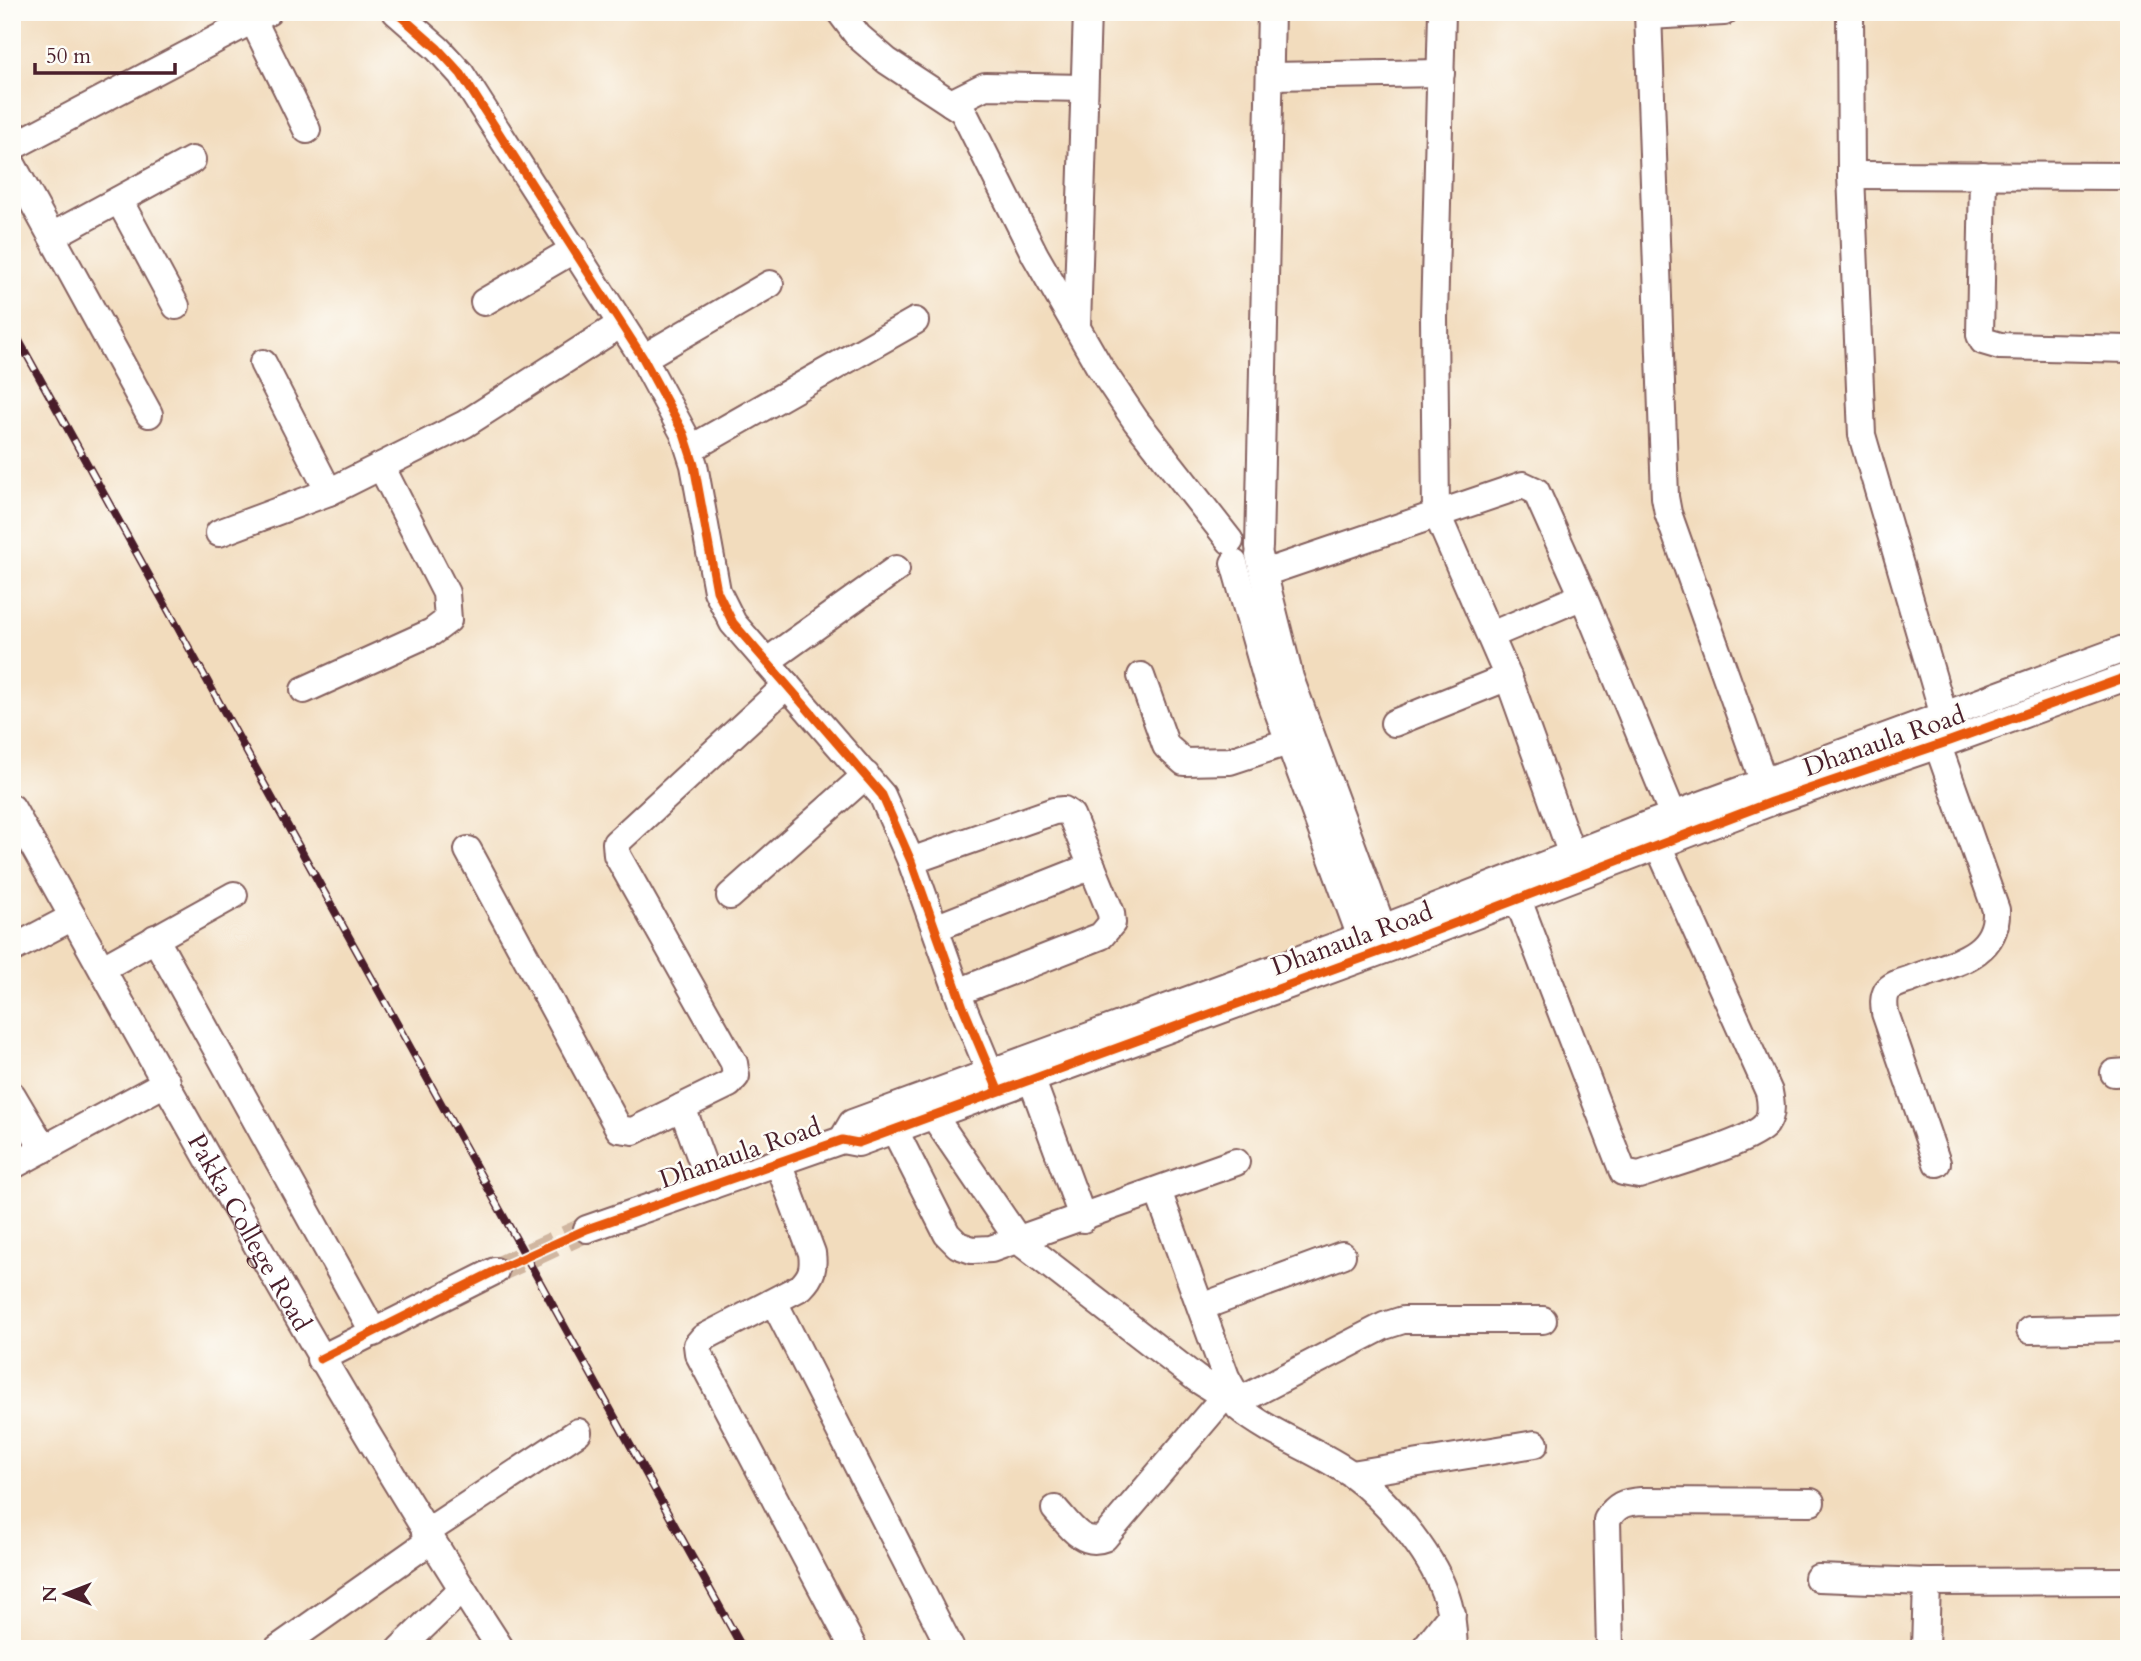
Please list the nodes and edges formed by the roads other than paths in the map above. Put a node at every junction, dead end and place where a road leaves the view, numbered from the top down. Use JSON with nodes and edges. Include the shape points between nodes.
{"nodes":[{"id":1,"x":840,"y":12,"type":"edge"},
{"id":2,"x":1087,"y":12,"type":"edge"},
{"id":3,"x":1271,"y":12,"type":"edge"},
{"id":4,"x":1442,"y":12,"type":"edge"},
{"id":5,"x":1724,"y":12,"type":"edge"},
{"id":6,"x":1850,"y":12,"type":"edge"},
{"id":7,"x":398,"y":13,"type":"edge"},
{"id":8,"x":1648,"y":14,"type":"edge"},
{"id":9,"x":257,"y":15,"type":"edge"},
{"id":10,"x":1441,"y":73,"type":"junction"},
{"id":11,"x":1271,"y":76,"type":"junction"},
{"id":12,"x":1084,"y":88,"type":"junction"},
{"id":13,"x":951,"y":103,"type":"junction"},
{"id":14,"x":307,"y":130,"type":"dead end"},
{"id":15,"x":12,"y":147,"type":"edge"},
{"id":16,"x":192,"y":160,"type":"dead end"},
{"id":17,"x":12,"y":164,"type":"edge"},
{"id":18,"x":1852,"y":175,"type":"junction"},
{"id":19,"x":1983,"y":176,"type":"junction"},
{"id":20,"x":2129,"y":176,"type":"edge"},
{"id":21,"x":119,"y":200,"type":"junction"},
{"id":22,"x":52,"y":236,"type":"junction"},
{"id":23,"x":575,"y":250,"type":"junction"},
{"id":24,"x":770,"y":284,"type":"dead end"},
{"id":25,"x":484,"y":302,"type":"dead end"},
{"id":26,"x":176,"y":306,"type":"dead end"},
{"id":27,"x":915,"y":321,"type":"dead end"},
{"id":28,"x":621,"y":324,"type":"junction"},
{"id":29,"x":1077,"y":326,"type":"junction"},
{"id":30,"x":2129,"y":349,"type":"edge"},
{"id":31,"x":643,"y":358,"type":"junction"},
{"id":32,"x":263,"y":363,"type":"dead end"},
{"id":33,"x":149,"y":414,"type":"dead end"},
{"id":34,"x":690,"y":449,"type":"junction"},
{"id":35,"x":381,"y":466,"type":"junction"},
{"id":36,"x":329,"y":492,"type":"junction"},
{"id":37,"x":1436,"y":512,"type":"junction"},
{"id":38,"x":219,"y":533,"type":"dead end"},
{"id":39,"x":1249,"y":556,"type":"junction"},
{"id":40,"x":896,"y":569,"type":"dead end"},
{"id":41,"x":1583,"y":596,"type":"junction"},
{"id":42,"x":1491,"y":635,"type":"junction"},
{"id":43,"x":2129,"y":647,"type":"edge"},
{"id":44,"x":766,"y":662,"type":"junction"},
{"id":45,"x":1141,"y":676,"type":"dead end"},
{"id":46,"x":2129,"y":676,"type":"edge"},
{"id":47,"x":1508,"y":677,"type":"junction"},
{"id":48,"x":787,"y":685,"type":"junction"},
{"id":49,"x":304,"y":690,"type":"dead end"},
{"id":50,"x":1944,"y":716,"type":"junction"},
{"id":51,"x":1394,"y":723,"type":"dead end"},
{"id":52,"x":1299,"y":738,"type":"junction"},
{"id":53,"x":1938,"y":746,"type":"junction"},
{"id":54,"x":866,"y":775,"type":"junction"},
{"id":55,"x":1767,"y":791,"type":"junction"},
{"id":56,"x":12,"y":808,"type":"edge"},
{"id":57,"x":1660,"y":828,"type":"junction"},
{"id":58,"x":468,"y":850,"type":"dead end"},
{"id":59,"x":1572,"y":855,"type":"junction"},
{"id":60,"x":911,"y":861,"type":"junction"},
{"id":61,"x":1092,"y":866,"type":"junction"},
{"id":62,"x":234,"y":895,"type":"dead end"},
{"id":63,"x":730,"y":896,"type":"dead end"},
{"id":64,"x":1518,"y":900,"type":"junction"},
{"id":65,"x":73,"y":916,"type":"junction"},
{"id":66,"x":935,"y":928,"type":"junction"},
{"id":67,"x":155,"y":938,"type":"junction"},
{"id":68,"x":1375,"y":942,"type":"junction"},
{"id":69,"x":12,"y":949,"type":"edge"},
{"id":70,"x":103,"y":968,"type":"junction"},
{"id":71,"x":958,"y":992,"type":"junction"},
{"id":72,"x":1031,"y":1078,"type":"junction"},
{"id":73,"x":167,"y":1082,"type":"junction"},
{"id":74,"x":993,"y":1082,"type":"junction"},
{"id":75,"x":12,"y":1095,"type":"edge"},
{"id":76,"x":682,"y":1107,"type":"junction"},
{"id":77,"x":933,"y":1115,"type":"junction"},
{"id":78,"x":894,"y":1129,"type":"junction"},
{"id":79,"x":842,"y":1140,"type":"junction"},
{"id":80,"x":44,"y":1149,"type":"junction"},
{"id":81,"x":778,"y":1162,"type":"junction"},
{"id":82,"x":1236,"y":1162,"type":"dead end"},
{"id":83,"x":1937,"y":1163,"type":"dead end"},
{"id":84,"x":12,"y":1166,"type":"edge"},
{"id":85,"x":711,"y":1186,"type":"junction"},
{"id":86,"x":1158,"y":1191,"type":"junction"},
{"id":87,"x":1083,"y":1219,"type":"junction"},
{"id":88,"x":587,"y":1229,"type":"tunnel mouth"},
{"id":89,"x":1019,"y":1241,"type":"junction"},
{"id":90,"x":1342,"y":1255,"type":"dead end"},
{"id":91,"x":495,"y":1271,"type":"tunnel mouth"},
{"id":92,"x":774,"y":1301,"type":"junction"},
{"id":93,"x":1201,"y":1307,"type":"junction"},
{"id":94,"x":1543,"y":1320,"type":"dead end"},
{"id":95,"x":2129,"y":1328,"type":"edge"},
{"id":96,"x":2030,"y":1330,"type":"dead end"},
{"id":97,"x":374,"y":1334,"type":"junction"},
{"id":98,"x":320,"y":1359,"type":"junction"},
{"id":99,"x":1233,"y":1401,"type":"junction"},
{"id":100,"x":578,"y":1432,"type":"dead end"},
{"id":101,"x":1535,"y":1444,"type":"dead end"},
{"id":102,"x":1352,"y":1474,"type":"junction"},
{"id":103,"x":1811,"y":1503,"type":"dead end"},
{"id":104,"x":1055,"y":1509,"type":"dead end"},
{"id":105,"x":428,"y":1536,"type":"junction"},
{"id":106,"x":1818,"y":1578,"type":"dead end"},
{"id":107,"x":2129,"y":1581,"type":"edge"},
{"id":108,"x":1927,"y":1582,"type":"junction"},
{"id":109,"x":462,"y":1589,"type":"junction"},
{"id":110,"x":1452,"y":1614,"type":"junction"},
{"id":111,"x":277,"y":1649,"type":"edge"},
{"id":112,"x":400,"y":1649,"type":"edge"},
{"id":113,"x":501,"y":1649,"type":"edge"},
{"id":114,"x":854,"y":1649,"type":"edge"},
{"id":115,"x":951,"y":1649,"type":"edge"},
{"id":116,"x":1424,"y":1649,"type":"edge"},
{"id":117,"x":1454,"y":1649,"type":"edge"},
{"id":118,"x":1609,"y":1649,"type":"edge"},
{"id":119,"x":1925,"y":1649,"type":"edge"}],
"edges":[{"from":1,"to":13,"type":"street","via":[[858,36],[887,61]]},
{"from":2,"to":12,"type":"street"},
{"from":3,"to":11,"type":"street"},
{"from":4,"to":10,"type":"street"},
{"from":5,"to":8,"type":"street"},
{"from":6,"to":18,"type":"street"},
{"from":7,"to":23,"type":"street","via":[[461,74]]},
{"from":8,"to":55,"type":"street","via":[[1665,497]]},
{"from":9,"to":14,"type":"street"},
{"from":9,"to":15,"type":"street"},
{"from":10,"to":11,"type":"street"},
{"from":10,"to":37,"type":"street","via":[[1434,345]]},
{"from":11,"to":39,"type":"street"},
{"from":12,"to":13,"type":"street","via":[[985,86]]},
{"from":12,"to":29,"type":"street"},
{"from":13,"to":29,"type":"street","via":[[968,119],[1035,255]]},
{"from":16,"to":21,"type":"street"},
{"from":17,"to":22,"type":"street"},
{"from":18,"to":19,"type":"street"},
{"from":18,"to":50,"type":"street","via":[[1862,435]]},
{"from":19,"to":20,"type":"street"},
{"from":19,"to":30,"type":"street","via":[[1983,341],[2000,346]]},
{"from":21,"to":22,"type":"street"},
{"from":21,"to":26,"type":"street"},
{"from":22,"to":33,"type":"street"},
{"from":23,"to":25,"type":"street"},
{"from":23,"to":28,"type":"street"},
{"from":24,"to":31,"type":"street"},
{"from":27,"to":34,"type":"street"},
{"from":28,"to":31,"type":"street"},
{"from":28,"to":35,"type":"street","via":[[465,424]]},
{"from":29,"to":39,"type":"street","via":[[1123,403]]},
{"from":31,"to":34,"type":"street"},
{"from":32,"to":36,"type":"street"},
{"from":34,"to":44,"type":"street","via":[[723,608]]},
{"from":35,"to":36,"type":"street"},
{"from":35,"to":49,"type":"street","via":[[446,593],[448,620],[432,632]]},
{"from":36,"to":38,"type":"street"},
{"from":37,"to":39,"type":"street"},
{"from":37,"to":41,"type":"street","via":[[1530,486]]},
{"from":37,"to":42,"type":"street"},
{"from":39,"to":52,"type":"street","via":[[1290,678]]},
{"from":40,"to":44,"type":"street"},
{"from":41,"to":42,"type":"street"},
{"from":41,"to":57,"type":"street"},
{"from":42,"to":47,"type":"street"},
{"from":43,"to":50,"type":"street","name":"Dhanaula Road"},
{"from":44,"to":48,"type":"street"},
{"from":45,"to":52,"type":"street","via":[[1166,746],[1184,762],[1230,761]]},
{"from":46,"to":53,"type":"street","name":"Dhanaula Road"},
{"from":47,"to":51,"type":"street"},
{"from":47,"to":59,"type":"street"},
{"from":48,"to":54,"type":"street"},
{"from":48,"to":76,"type":"street","via":[[616,843],[617,855],[736,1069],[729,1084]]},
{"from":50,"to":55,"type":"street","name":"Dhanaula Road"},
{"from":52,"to":68,"type":"street"},
{"from":53,"to":55,"type":"street","name":"Dhanaula Road"},
{"from":53,"to":83,"type":"street","via":[[1996,909],[1997,926],[1976,953],[1892,986],[1884,1001]]},
{"from":54,"to":60,"type":"street","via":[[882,796]]},
{"from":54,"to":63,"type":"street"},
{"from":55,"to":57,"type":"street","name":"Dhanaula Road"},
{"from":56,"to":65,"type":"street","name":"Pakka College Road"},
{"from":57,"to":59,"type":"street","name":"Dhanaula Road"},
{"from":57,"to":64,"type":"street","name":"Dhanaula Road"},
{"from":57,"to":64,"type":"street","via":[[1769,1092],[1772,1108],[1767,1123],[1744,1138],[1639,1175],[1623,1172]]},
{"from":58,"to":76,"type":"street","via":[[619,1129],[633,1131]]},
{"from":59,"to":68,"type":"street","name":"Dhanaula Road"},
{"from":60,"to":61,"type":"street","via":[[1064,810],[1071,815]]},
{"from":60,"to":66,"type":"street"},
{"from":61,"to":66,"type":"street"},
{"from":61,"to":71,"type":"street","via":[[1111,913],[1108,931]]},
{"from":62,"to":67,"type":"street"},
{"from":64,"to":68,"type":"street","name":"Dhanaula Road"},
{"from":65,"to":69,"type":"street"},
{"from":65,"to":70,"type":"street","name":"Pakka College Road"},
{"from":66,"to":71,"type":"street"},
{"from":67,"to":70,"type":"street"},
{"from":67,"to":97,"type":"street"},
{"from":68,"to":72,"type":"street","name":"Dhanaula Road"},
{"from":68,"to":74,"type":"street","name":"Dhanaula Road"},
{"from":70,"to":73,"type":"street","name":"Pakka College Road"},
{"from":71,"to":74,"type":"street"},
{"from":72,"to":74,"type":"street","name":"Dhanaula Road"},
{"from":72,"to":87,"type":"street"},
{"from":73,"to":80,"type":"street"},
{"from":73,"to":98,"type":"street","name":"Pakka College Road"},
{"from":74,"to":77,"type":"street","name":"Dhanaula Road"},
{"from":74,"to":79,"type":"street","name":"Dhanaula Road","via":[[852,1123]]},
{"from":75,"to":80,"type":"street"},
{"from":76,"to":85,"type":"street"},
{"from":77,"to":78,"type":"street","name":"Dhanaula Road"},
{"from":77,"to":89,"type":"street"},
{"from":78,"to":79,"type":"street","name":"Dhanaula Road","via":[[858,1143]]},
{"from":78,"to":89,"type":"street","via":[[947,1234],[958,1245],[991,1249]]},
{"from":79,"to":81,"type":"street","name":"Dhanaula Road"},
{"from":80,"to":84,"type":"street"},
{"from":81,"to":85,"type":"street","name":"Dhanaula Road"},
{"from":81,"to":92,"type":"street","via":[[814,1266],[801,1287]]},
{"from":82,"to":86,"type":"street"},
{"from":85,"to":88,"type":"street","name":"Dhanaula Road"},
{"from":86,"to":87,"type":"street"},
{"from":86,"to":93,"type":"street"},
{"from":87,"to":89,"type":"street"},
{"from":89,"to":99,"type":"street"},
{"from":90,"to":93,"type":"street"},
{"from":91,"to":97,"type":"street"},
{"from":92,"to":114,"type":"street","via":[[703,1338],[698,1353]]},
{"from":92,"to":115,"type":"street"},
{"from":93,"to":99,"type":"street"},
{"from":94,"to":99,"type":"street","via":[[1403,1320]]},
{"from":95,"to":96,"type":"street"},
{"from":97,"to":98,"type":"street"},
{"from":98,"to":105,"type":"street","name":"Pakka College Road"},
{"from":99,"to":102,"type":"street","via":[[1257,1421]]},
{"from":99,"to":104,"type":"street","via":[[1104,1538],[1082,1537]]},
{"from":100,"to":105,"type":"street"},
{"from":101,"to":102,"type":"street"},
{"from":102,"to":110,"type":"street","via":[[1426,1556]]},
{"from":103,"to":118,"type":"street","via":[[1641,1501],[1614,1508],[1607,1520]]},
{"from":105,"to":109,"type":"street","name":"Pakka College Road"},
{"from":105,"to":111,"type":"street"},
{"from":106,"to":108,"type":"street"},
{"from":107,"to":108,"type":"street"},
{"from":108,"to":119,"type":"street"},
{"from":109,"to":112,"type":"street"},
{"from":109,"to":113,"type":"street","name":"Pakka College Road"},
{"from":110,"to":116,"type":"street"},
{"from":110,"to":117,"type":"street"}]}
